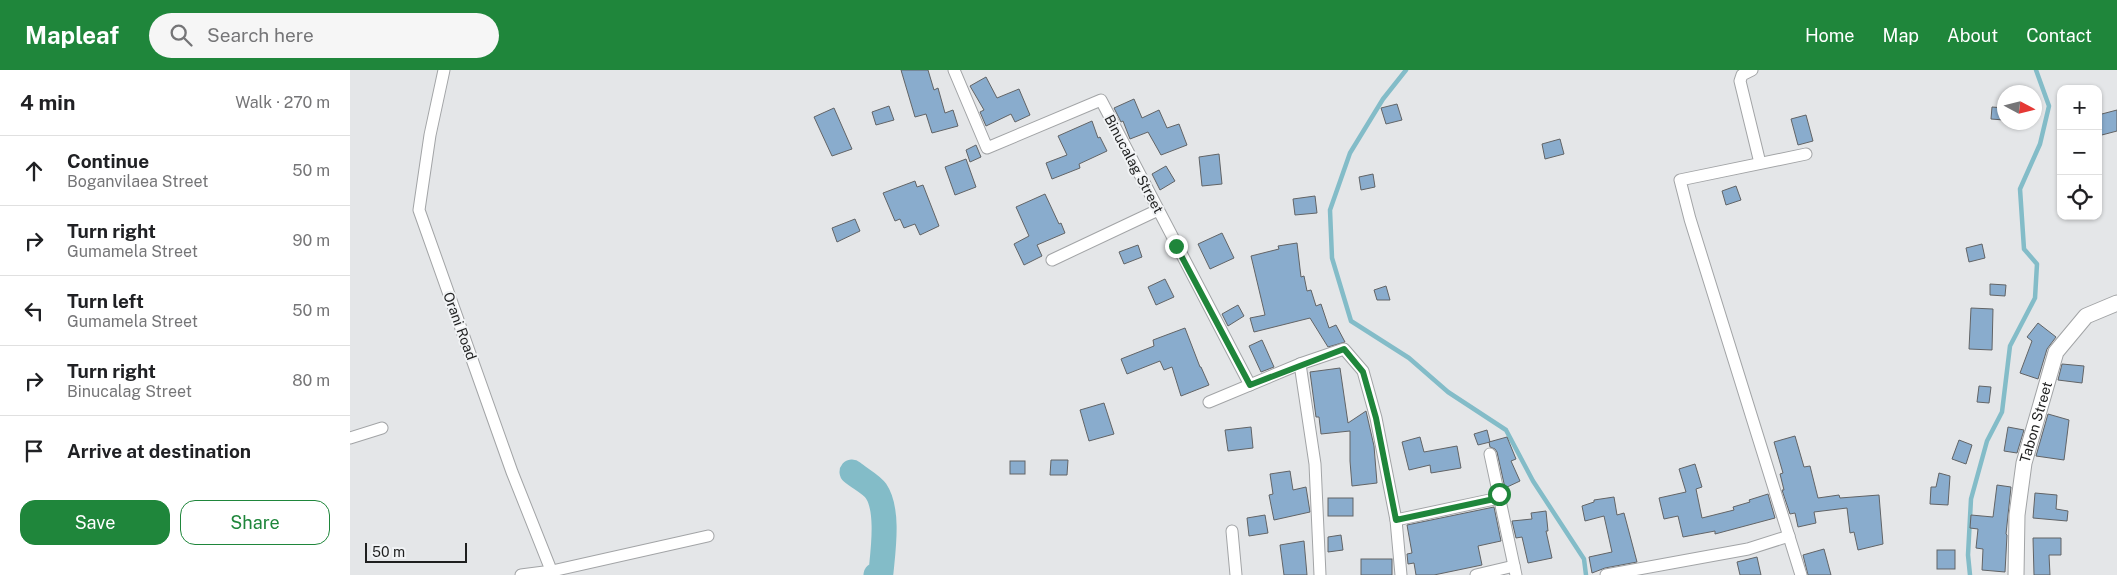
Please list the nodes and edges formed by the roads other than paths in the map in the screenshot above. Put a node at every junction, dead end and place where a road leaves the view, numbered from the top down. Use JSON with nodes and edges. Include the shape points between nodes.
{"nodes":[{"id":1,"x":444,"y":70,"type":"edge"},
{"id":2,"x":954,"y":70,"type":"edge"},
{"id":3,"x":1752,"y":70,"type":"edge"},
{"id":4,"x":1806,"y":154,"type":"dead end"},
{"id":5,"x":1760,"y":163,"type":"junction"},
{"id":6,"x":1158,"y":210,"type":"junction"},
{"id":7,"x":1052,"y":260,"type":"dead end"},
{"id":8,"x":2117,"y":302,"type":"edge"},
{"id":9,"x":1300,"y":364,"type":"junction"},
{"id":10,"x":1250,"y":385,"type":"junction"},
{"id":11,"x":1209,"y":402,"type":"dead end"},
{"id":12,"x":382,"y":428,"type":"dead end"},
{"id":13,"x":350,"y":438,"type":"edge"},
{"id":14,"x":1490,"y":454,"type":"dead end"},
{"id":15,"x":1499,"y":498,"type":"junction"},
{"id":16,"x":1396,"y":520,"type":"junction"},
{"id":17,"x":1232,"y":531,"type":"dead end"},
{"id":18,"x":708,"y":536,"type":"dead end"},
{"id":19,"x":1789,"y":536,"type":"junction"},
{"id":20,"x":1515,"y":571,"type":"edge"},
{"id":21,"x":552,"y":573,"type":"edge"},
{"id":22,"x":521,"y":575,"type":"edge"},
{"id":23,"x":1236,"y":575,"type":"edge"},
{"id":24,"x":1320,"y":575,"type":"edge"},
{"id":25,"x":1401,"y":575,"type":"edge"},
{"id":26,"x":1476,"y":575,"type":"edge"},
{"id":27,"x":1606,"y":575,"type":"edge"},
{"id":28,"x":1801,"y":575,"type":"edge"},
{"id":29,"x":2016,"y":575,"type":"edge"}],
"edges":[{"from":1,"to":21,"type":"street","name":"Orani Road","via":[[419,210],[512,472]]},
{"from":2,"to":6,"type":"street","name":"Binucalag Street","via":[[987,148],[1100,100]]},
{"from":3,"to":5,"type":"street","via":[[1742,75],[1740,81]]},
{"from":4,"to":5,"type":"street"},
{"from":5,"to":19,"type":"street","via":[[1680,180]]},
{"from":6,"to":7,"type":"street"},
{"from":6,"to":10,"type":"street","name":"Binucalag Street"},
{"from":8,"to":29,"type":"street","name":"Tabon Street","via":[[2086,316],[2056,352],[2024,463],[2017,514]]},
{"from":9,"to":10,"type":"street"},
{"from":9,"to":16,"type":"street","via":[[1344,349],[1363,372],[1376,418]]},
{"from":9,"to":24,"type":"street","via":[[1315,464]]},
{"from":10,"to":11,"type":"street"},
{"from":12,"to":13,"type":"street"},
{"from":14,"to":15,"type":"street"},
{"from":15,"to":16,"type":"street"},
{"from":15,"to":20,"type":"street"},
{"from":16,"to":25,"type":"street"},
{"from":17,"to":23,"type":"street"},
{"from":18,"to":21,"type":"street"},
{"from":19,"to":27,"type":"street","via":[[1748,549]]},
{"from":19,"to":28,"type":"street"},
{"from":20,"to":26,"type":"street"},
{"from":21,"to":22,"type":"street"}]}
